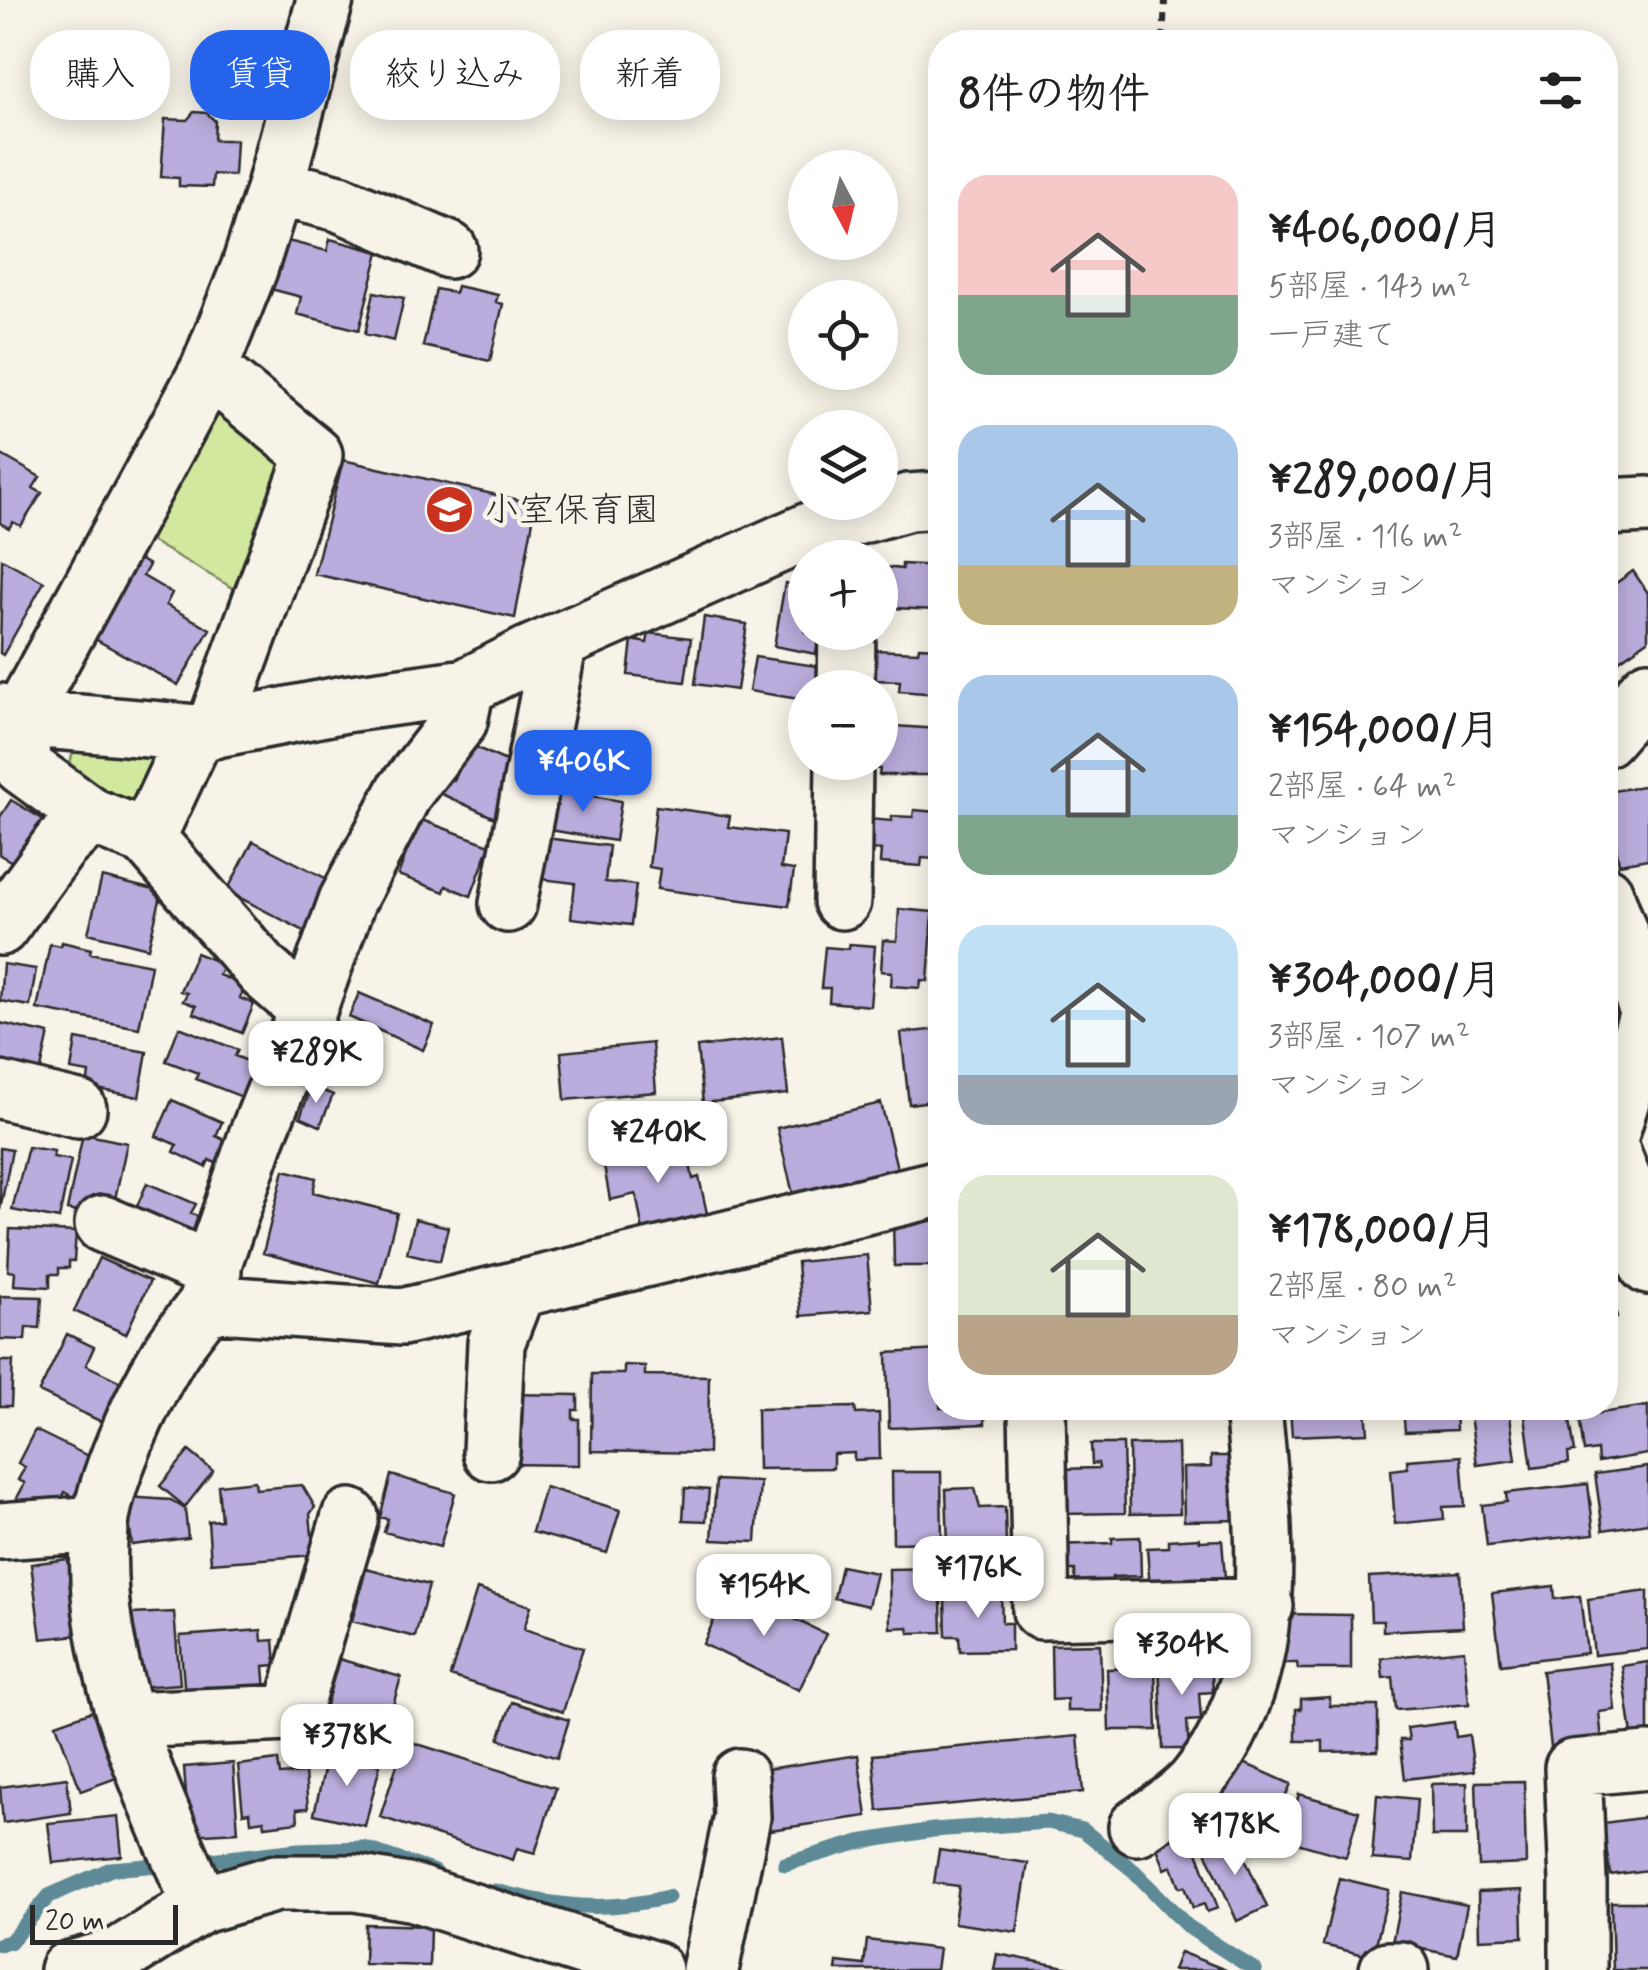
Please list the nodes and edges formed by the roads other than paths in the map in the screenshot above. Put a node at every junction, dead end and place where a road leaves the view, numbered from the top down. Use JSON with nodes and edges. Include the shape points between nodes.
{"nodes":[{"id":1,"x":325,"y":0,"type":"edge"},
{"id":2,"x":275,"y":187,"type":"junction"},
{"id":3,"x":448,"y":250,"type":"dead end"},
{"id":4,"x":209,"y":369,"type":"junction"},
{"id":5,"x":928,"y":501,"type":"edge"},
{"id":6,"x":1648,"y":506,"type":"edge"},
{"id":7,"x":1618,"y":507,"type":"edge"},
{"id":8,"x":849,"y":538,"type":"edge"},
{"id":9,"x":559,"y":641,"type":"junction"},
{"id":10,"x":466,"y":687,"type":"junction"},
{"id":11,"x":1648,"y":689,"type":"edge"},
{"id":12,"x":10,"y":715,"type":"edge"},
{"id":13,"x":1618,"y":723,"type":"edge"},
{"id":14,"x":205,"y":732,"type":"junction"},
{"id":15,"x":844,"y":780,"type":"edge"},
{"id":16,"x":91,"y":816,"type":"junction"},
{"id":17,"x":147,"y":838,"type":"junction"},
{"id":18,"x":1648,"y":886,"type":"edge"},
{"id":19,"x":1618,"y":891,"type":"edge"},
{"id":20,"x":842,"y":900,"type":"dead end"},
{"id":21,"x":508,"y":904,"type":"dead end"},
{"id":22,"x":0,"y":928,"type":"edge"},
{"id":23,"x":1618,"y":929,"type":"edge"},
{"id":24,"x":308,"y":1010,"type":"junction"},
{"id":25,"x":1648,"y":1012,"type":"edge"},
{"id":26,"x":0,"y":1090,"type":"edge"},
{"id":27,"x":1618,"y":1107,"type":"edge"},
{"id":28,"x":78,"y":1109,"type":"dead end"},
{"id":29,"x":1618,"y":1161,"type":"edge"},
{"id":30,"x":928,"y":1191,"type":"edge"},
{"id":31,"x":1640,"y":1199,"type":"edge"},
{"id":32,"x":103,"y":1224,"type":"dead end"},
{"id":33,"x":1648,"y":1266,"type":"edge"},
{"id":34,"x":210,"y":1287,"type":"junction"},
{"id":35,"x":518,"y":1289,"type":"junction"},
{"id":36,"x":1037,"y":1420,"type":"edge"},
{"id":37,"x":1255,"y":1420,"type":"edge"},
{"id":38,"x":491,"y":1452,"type":"dead end"},
{"id":39,"x":350,"y":1517,"type":"dead end"},
{"id":40,"x":100,"y":1524,"type":"junction"},
{"id":41,"x":0,"y":1532,"type":"edge"},
{"id":42,"x":1265,"y":1606,"type":"junction"},
{"id":43,"x":127,"y":1720,"type":"junction"},
{"id":44,"x":1648,"y":1761,"type":"edge"},
{"id":45,"x":740,"y":1776,"type":"dead end"},
{"id":46,"x":1137,"y":1827,"type":"dead end"},
{"id":47,"x":202,"y":1905,"type":"junction"},
{"id":48,"x":68,"y":1970,"type":"edge"},
{"id":49,"x":654,"y":1970,"type":"edge"},
{"id":50,"x":710,"y":1970,"type":"edge"},
{"id":51,"x":1388,"y":1970,"type":"edge"},
{"id":52,"x":1401,"y":1970,"type":"edge"},
{"id":53,"x":1578,"y":1970,"type":"edge"}],
"edges":[{"from":1,"to":2,"type":"street"},
{"from":2,"to":3,"type":"street","via":[[339,203]]},
{"from":2,"to":4,"type":"street"},
{"from":4,"to":12,"type":"street"},
{"from":4,"to":14,"type":"street","via":[[314,455]]},
{"from":5,"to":8,"type":"street","via":[[909,502]]},
{"from":6,"to":7,"type":"street"},
{"from":8,"to":9,"type":"street","via":[[816,528]]},
{"from":9,"to":10,"type":"street"},
{"from":9,"to":21,"type":"street"},
{"from":10,"to":14,"type":"street"},
{"from":10,"to":24,"type":"street","via":[[458,722],[405,791],[347,901]]},
{"from":11,"to":13,"type":"street"},
{"from":12,"to":14,"type":"street"},
{"from":12,"to":16,"type":"street","via":[[22,766]]},
{"from":14,"to":17,"type":"street"},
{"from":15,"to":20,"type":"street"},
{"from":16,"to":17,"type":"street"},
{"from":16,"to":22,"type":"street","via":[[60,845]]},
{"from":17,"to":24,"type":"street","via":[[264,972]]},
{"from":18,"to":19,"type":"street"},
{"from":23,"to":25,"type":"street"},
{"from":24,"to":34,"type":"street","via":[[258,1136]]},
{"from":25,"to":27,"type":"street"},
{"from":26,"to":28,"type":"street"},
{"from":29,"to":31,"type":"street"},
{"from":30,"to":35,"type":"street"},
{"from":31,"to":33,"type":"street"},
{"from":32,"to":34,"type":"street"},
{"from":34,"to":35,"type":"street","via":[[402,1318]]},
{"from":34,"to":40,"type":"street","via":[[166,1358],[112,1478]]},
{"from":35,"to":38,"type":"street","via":[[496,1343]]},
{"from":36,"to":42,"type":"street","via":[[1041,1611]]},
{"from":37,"to":42,"type":"street"},
{"from":39,"to":43,"type":"street","via":[[292,1713]]},
{"from":40,"to":41,"type":"street"},
{"from":40,"to":43,"type":"street","via":[[106,1637]]},
{"from":42,"to":46,"type":"street","via":[[1237,1720],[1196,1783]]},
{"from":43,"to":47,"type":"street"},
{"from":44,"to":53,"type":"street","via":[[1572,1768]]},
{"from":45,"to":50,"type":"street","via":[[742,1817]]},
{"from":47,"to":48,"type":"street","via":[[119,1956]]},
{"from":47,"to":49,"type":"street","via":[[276,1883],[355,1883],[414,1893]]},
{"from":51,"to":52,"type":"street"}]}
